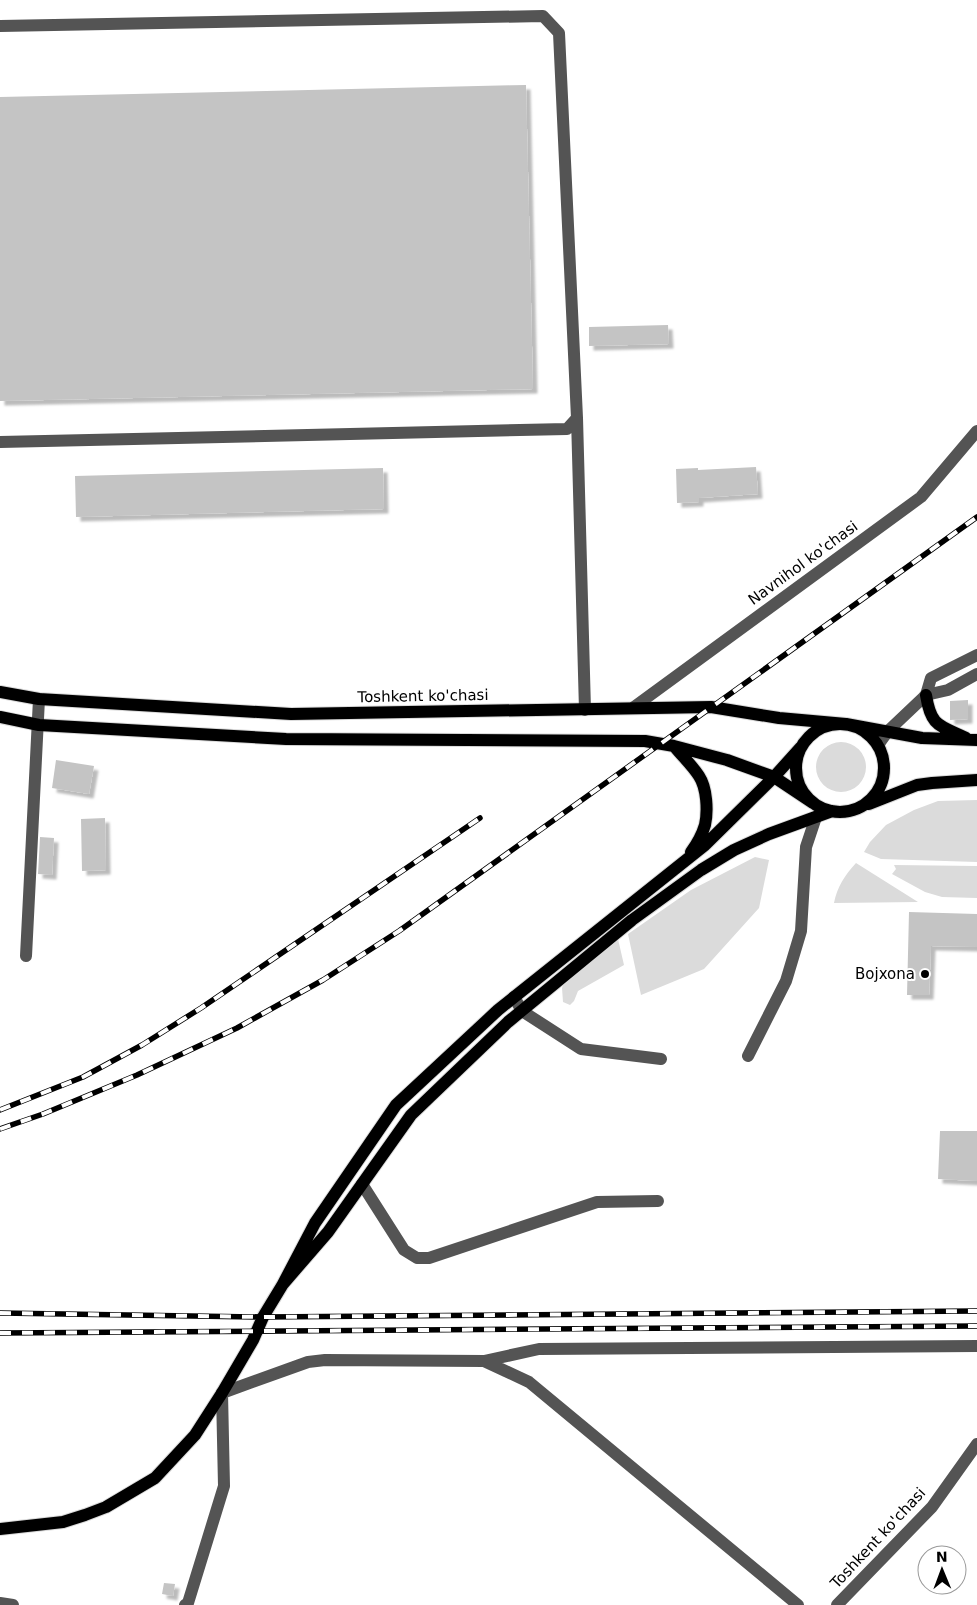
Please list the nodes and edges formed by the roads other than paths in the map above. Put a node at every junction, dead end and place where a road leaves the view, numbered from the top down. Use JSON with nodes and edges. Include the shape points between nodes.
{"nodes":[{"id":1,"x":0,"y":26,"type":"edge"},
{"id":2,"x":577,"y":418,"type":"junction"},
{"id":3,"x":977,"y":430,"type":"edge"},
{"id":4,"x":0,"y":442,"type":"edge"},
{"id":5,"x":977,"y":655,"type":"edge"},
{"id":6,"x":977,"y":674,"type":"edge"},
{"id":7,"x":0,"y":692,"type":"edge"},
{"id":8,"x":926,"y":695,"type":"junction"},
{"id":9,"x":39,"y":699,"type":"junction"},
{"id":10,"x":634,"y":708,"type":"junction"},
{"id":11,"x":585,"y":710,"type":"junction"},
{"id":12,"x":0,"y":717,"type":"edge"},
{"id":13,"x":846,"y":724,"type":"junction"},
{"id":14,"x":39,"y":725,"type":"junction"},
{"id":15,"x":888,"y":731,"type":"junction"},
{"id":16,"x":974,"y":740,"type":"edge"},
{"id":17,"x":878,"y":744,"type":"junction"},
{"id":18,"x":674,"y":746,"type":"junction"},
{"id":19,"x":801,"y":747,"type":"junction"},
{"id":20,"x":774,"y":777,"type":"junction"},
{"id":21,"x":977,"y":780,"type":"edge"},
{"id":22,"x":813,"y":803,"type":"junction"},
{"id":23,"x":862,"y":806,"type":"junction"},
{"id":24,"x":832,"y":811,"type":"junction"},
{"id":25,"x":816,"y":817,"type":"junction"},
{"id":26,"x":684,"y":862,"type":"junction"},
{"id":27,"x":26,"y":956,"type":"dead end"},
{"id":28,"x":514,"y":997,"type":"junction"},
{"id":29,"x":522,"y":1011,"type":"junction"},
{"id":30,"x":748,"y":1056,"type":"dead end"},
{"id":31,"x":661,"y":1059,"type":"dead end"},
{"id":32,"x":362,"y":1184,"type":"junction"},
{"id":33,"x":658,"y":1202,"type":"dead end"},
{"id":34,"x":283,"y":1284,"type":"junction"},
{"id":35,"x":977,"y":1346,"type":"edge"},
{"id":36,"x":484,"y":1361,"type":"junction"},
{"id":37,"x":222,"y":1393,"type":"junction"},
{"id":38,"x":977,"y":1444,"type":"edge"},
{"id":39,"x":0,"y":1529,"type":"edge"},
{"id":40,"x":0,"y":1603,"type":"edge"},
{"id":41,"x":13,"y":1605,"type":"edge"},
{"id":42,"x":185,"y":1605,"type":"edge"},
{"id":43,"x":798,"y":1605,"type":"edge"},
{"id":44,"x":837,"y":1605,"type":"edge"}],
"edges":[{"from":1,"to":2,"type":"street","via":[[543,16],[559,32]]},
{"from":2,"to":4,"type":"street","via":[[567,428]]},
{"from":2,"to":11,"type":"street"},
{"from":3,"to":10,"type":"street","name":"Navnihol ko'chasi","via":[[921,497]]},
{"from":5,"to":8,"type":"street","via":[[931,678]]},
{"from":6,"to":8,"type":"street","via":[[948,690]]},
{"from":7,"to":9,"type":"main road","name":"Toshkent ko'chasi"},
{"from":8,"to":15,"type":"street"},
{"from":8,"to":16,"type":"main road","via":[[936,724]]},
{"from":9,"to":11,"type":"main road","name":"Toshkent ko'chasi","via":[[291,714]]},
{"from":9,"to":14,"type":"street"},
{"from":10,"to":11,"type":"main road","name":"Toshkent ko'chasi"},
{"from":10,"to":13,"type":"main road","name":"Toshkent ko'chasi","via":[[711,707]]},
{"from":12,"to":14,"type":"main road"},
{"from":13,"to":15,"type":"main road"},
{"from":13,"to":17,"type":"main road","via":[[870,734]]},
{"from":13,"to":19,"type":"main road","via":[[824,726],[807,738]]},
{"from":14,"to":18,"type":"main road","via":[[286,739],[645,741]]},
{"from":14,"to":27,"type":"street"},
{"from":15,"to":16,"type":"main road","via":[[922,738]]},
{"from":15,"to":17,"type":"street"},
{"from":17,"to":23,"type":"main road","via":[[884,758],[881,786]]},
{"from":18,"to":20,"type":"main road"},
{"from":18,"to":26,"type":"main road","via":[[700,776],[706,798],[705,825]]},
{"from":19,"to":20,"type":"main road"},
{"from":19,"to":22,"type":"main road","via":[[796,771],[804,794]]},
{"from":20,"to":22,"type":"main road"},
{"from":20,"to":26,"type":"main road"},
{"from":21,"to":23,"type":"main road","via":[[917,785]]},
{"from":22,"to":24,"type":"main road"},
{"from":23,"to":24,"type":"main road","via":[[842,812]]},
{"from":24,"to":25,"type":"main road"},
{"from":25,"to":29,"type":"main road","via":[[734,850],[701,870],[632,920]]},
{"from":25,"to":30,"type":"street","via":[[806,847],[801,931],[786,980]]},
{"from":26,"to":28,"type":"main road"},
{"from":28,"to":29,"type":"street"},
{"from":28,"to":34,"type":"main road","via":[[396,1105],[315,1223]]},
{"from":29,"to":31,"type":"street","via":[[581,1049]]},
{"from":29,"to":32,"type":"main road","via":[[411,1115]]},
{"from":32,"to":33,"type":"street","via":[[404,1250],[417,1258],[429,1258],[597,1202]]},
{"from":32,"to":34,"type":"main road","via":[[328,1232]]},
{"from":34,"to":37,"type":"main road"},
{"from":35,"to":36,"type":"street","via":[[539,1349]]},
{"from":36,"to":37,"type":"street","via":[[308,1362]]},
{"from":36,"to":43,"type":"street","via":[[528,1382]]},
{"from":37,"to":39,"type":"main road","via":[[195,1435],[176,1457],[155,1478],[131,1493],[106,1507],[63,1522]]},
{"from":37,"to":42,"type":"street","via":[[224,1486]]},
{"from":38,"to":44,"type":"street","name":"Toshkent ko'chasi","via":[[932,1507]]},
{"from":40,"to":41,"type":"street"}]}
